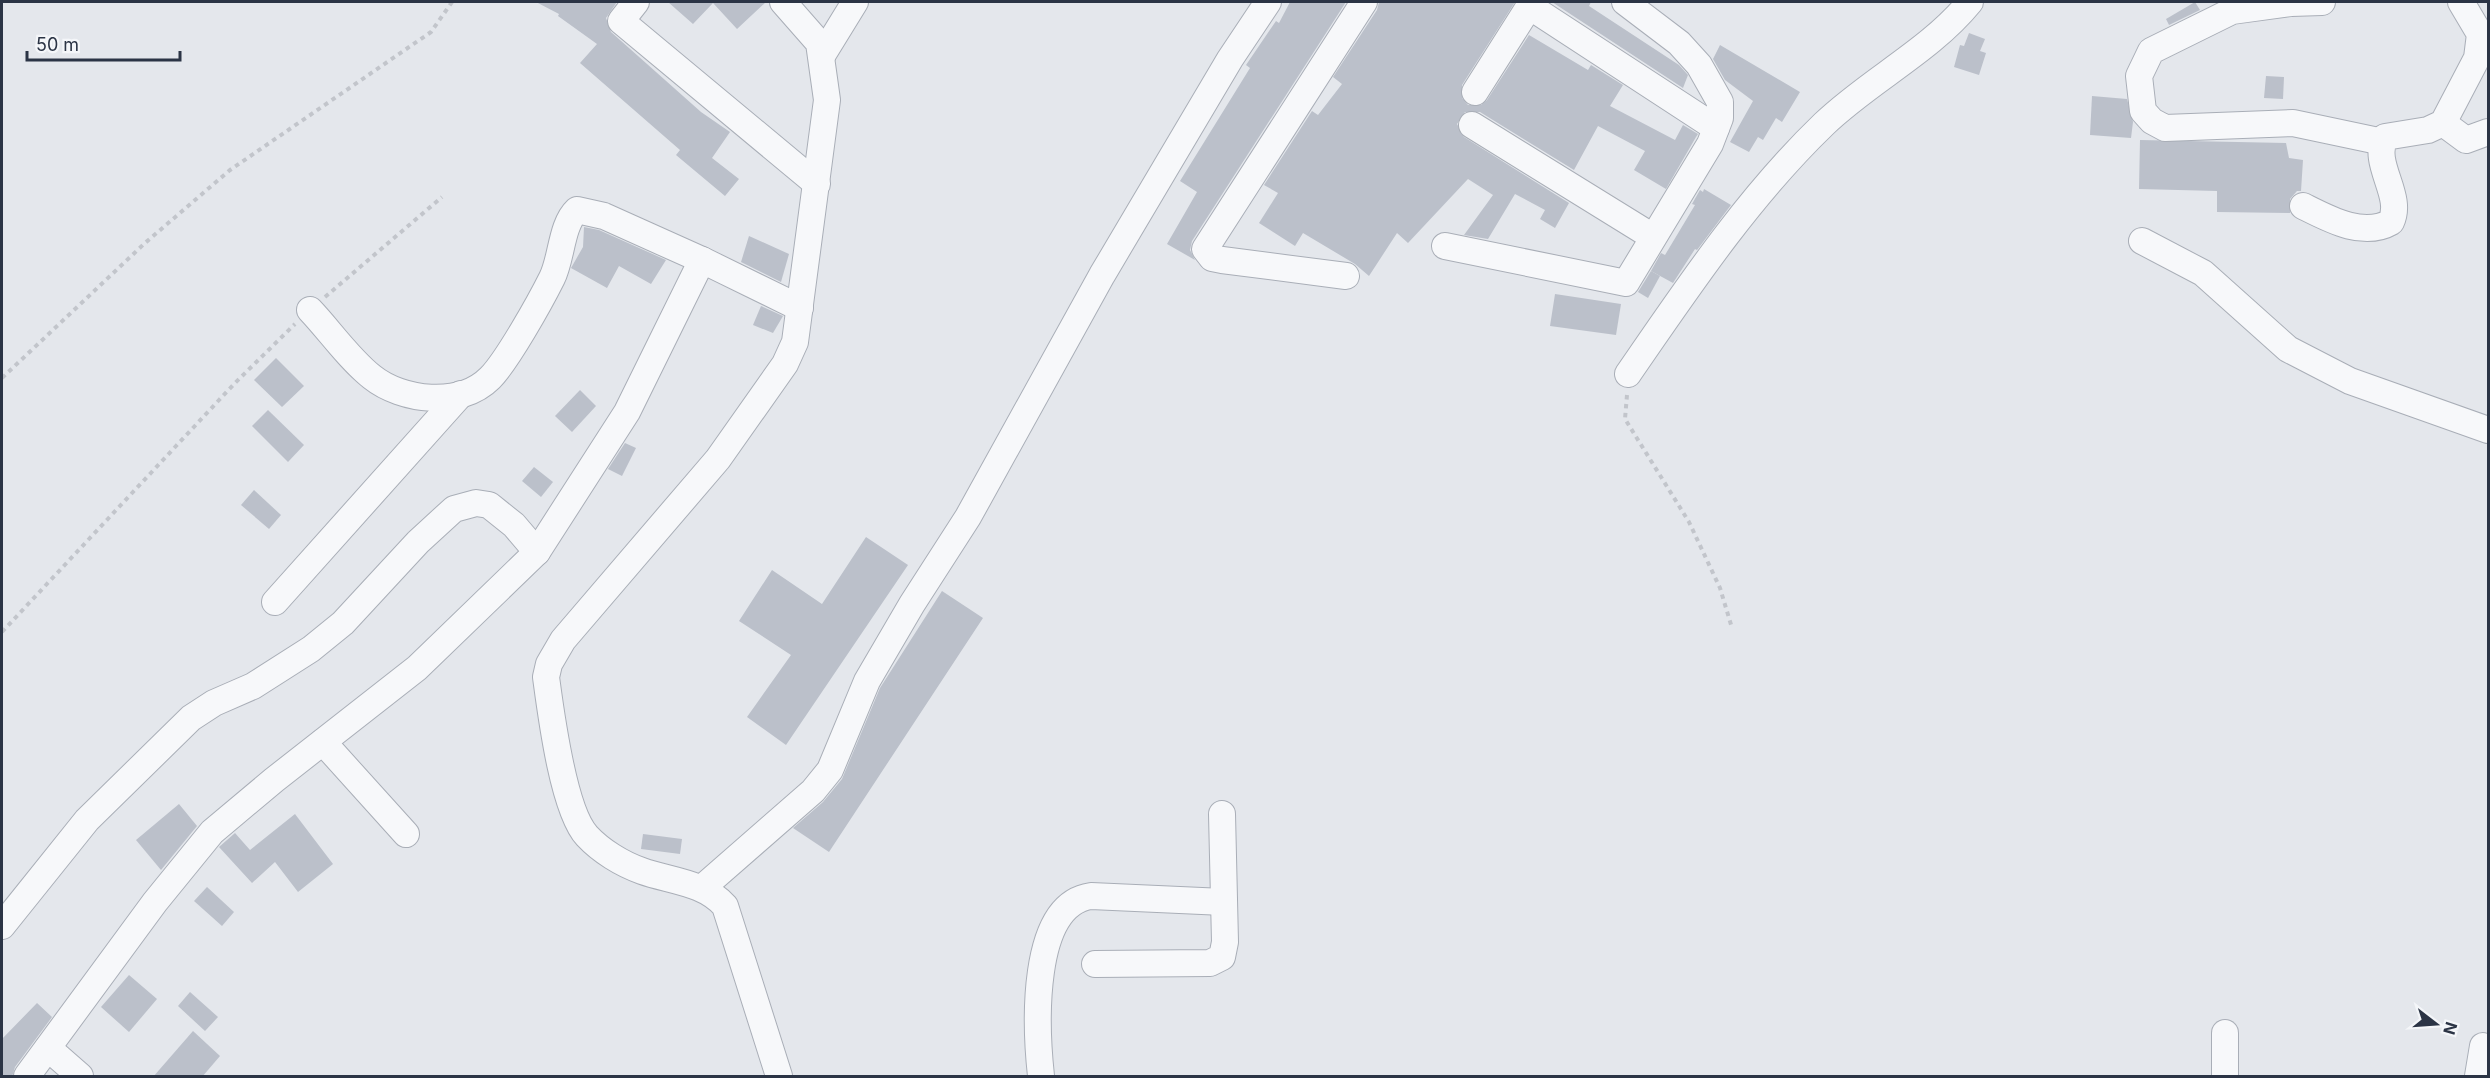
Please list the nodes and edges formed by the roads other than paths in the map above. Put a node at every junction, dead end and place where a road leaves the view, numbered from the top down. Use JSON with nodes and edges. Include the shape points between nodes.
{"nodes":[{"id":1,"x":636,"y":2,"type":"edge"},
{"id":2,"x":783,"y":2,"type":"edge"},
{"id":3,"x":855,"y":2,"type":"edge"},
{"id":4,"x":1268,"y":2,"type":"edge"},
{"id":5,"x":1364,"y":2,"type":"edge"},
{"id":6,"x":1625,"y":2,"type":"edge"},
{"id":7,"x":1970,"y":2,"type":"edge"},
{"id":8,"x":2322,"y":2,"type":"edge"},
{"id":9,"x":2461,"y":2,"type":"edge"},
{"id":10,"x":1530,"y":4,"type":"edge"},
{"id":11,"x":823,"y":54,"type":"junction"},
{"id":12,"x":1475,"y":92,"type":"dead end"},
{"id":13,"x":2443,"y":123,"type":"junction"},
{"id":14,"x":1472,"y":125,"type":"dead end"},
{"id":15,"x":1716,"y":128,"type":"junction"},
{"id":16,"x":2488,"y":132,"type":"edge"},
{"id":17,"x":2383,"y":142,"type":"junction"},
{"id":18,"x":817,"y":184,"type":"junction"},
{"id":19,"x":2303,"y":206,"type":"dead end"},
{"id":20,"x":1653,"y":237,"type":"junction"},
{"id":21,"x":2142,"y":241,"type":"dead end"},
{"id":22,"x":1445,"y":246,"type":"dead end"},
{"id":23,"x":702,"y":260,"type":"junction"},
{"id":24,"x":1346,"y":276,"type":"dead end"},
{"id":25,"x":800,"y":308,"type":"junction"},
{"id":26,"x":310,"y":310,"type":"road end"},
{"id":27,"x":1628,"y":374,"type":"road end"},
{"id":28,"x":461,"y":394,"type":"junction"},
{"id":29,"x":2488,"y":430,"type":"edge"},
{"id":30,"x":537,"y":552,"type":"junction"},
{"id":31,"x":275,"y":602,"type":"dead end"},
{"id":32,"x":323,"y":742,"type":"junction"},
{"id":33,"x":1222,"y":813,"type":"dead end"},
{"id":34,"x":406,"y":834,"type":"dead end"},
{"id":35,"x":702,"y":888,"type":"junction"},
{"id":36,"x":1224,"y":902,"type":"junction"},
{"id":37,"x":2,"y":926,"type":"edge"},
{"id":38,"x":1095,"y":964,"type":"dead end"},
{"id":39,"x":2225,"y":1034,"type":"dead end"},
{"id":40,"x":2483,"y":1046,"type":"dead end"},
{"id":41,"x":48,"y":1048,"type":"junction"},
{"id":42,"x":27,"y":1077,"type":"edge"},
{"id":43,"x":80,"y":1077,"type":"edge"},
{"id":44,"x":779,"y":1077,"type":"edge"},
{"id":45,"x":1041,"y":1077,"type":"edge"},
{"id":46,"x":2225,"y":1077,"type":"edge"},
{"id":47,"x":2478,"y":1077,"type":"edge"}],
"edges":[{"from":1,"to":18,"type":"street","via":[[621,21]]},
{"from":2,"to":11,"type":"street","via":[[819,43]]},
{"from":3,"to":11,"type":"street"},
{"from":4,"to":35,"type":"street","via":[[1108,265],[968,517],[867,681],[830,770],[813,791]]},
{"from":5,"to":24,"type":"street","via":[[1205,249],[1212,258],[1222,260]]},
{"from":6,"to":15,"type":"street","via":[[1679,43],[1699,65],[1720,102]]},
{"from":7,"to":27,"type":"street","via":[[1900,65],[1826,123],[1774,177],[1695,276]]},
{"from":8,"to":17,"type":"street","via":[[2232,11],[2151,51],[2139,76],[2143,111],[2165,128],[2293,123]]},
{"from":9,"to":13,"type":"street","via":[[2480,34],[2478,58]]},
{"from":10,"to":12,"type":"street"},
{"from":10,"to":15,"type":"street"},
{"from":11,"to":18,"type":"street","via":[[827,114]]},
{"from":13,"to":16,"type":"street","via":[[2466,140]]},
{"from":13,"to":17,"type":"street","via":[[2428,130],[2385,137]]},
{"from":14,"to":20,"type":"street"},
{"from":15,"to":20,"type":"street"},
{"from":17,"to":19,"type":"street","via":[[2396,206],[2391,222],[2380,229],[2367,230]]},
{"from":18,"to":25,"type":"street"},
{"from":20,"to":22,"type":"street","via":[[1626,283]]},
{"from":21,"to":29,"type":"street","via":[[2203,273],[2288,349],[2350,381]]},
{"from":23,"to":25,"type":"street"},
{"from":23,"to":28,"type":"street","via":[[604,216],[577,210],[567,226],[552,277],[506,355],[490,378]]},
{"from":23,"to":30,"type":"street","via":[[627,412]]},
{"from":25,"to":35,"type":"street","via":[[795,342],[785,364],[718,459],[563,640],[546,677],[573,814],[586,835],[634,867]]},
{"from":26,"to":28,"type":"street","via":[[371,376],[391,390],[430,398]]},
{"from":28,"to":31,"type":"street"},
{"from":30,"to":32,"type":"street","via":[[417,668]]},
{"from":30,"to":37,"type":"street","via":[[514,525],[489,506],[476,502],[454,509],[343,622],[311,648],[253,686],[191,718],[87,820]]},
{"from":32,"to":34,"type":"street"},
{"from":32,"to":41,"type":"street","via":[[212,832],[155,902]]},
{"from":33,"to":36,"type":"street"},
{"from":35,"to":44,"type":"street","via":[[717,897],[730,917]]},
{"from":36,"to":38,"type":"street","via":[[1224,951],[1217,961]]},
{"from":36,"to":45,"type":"street","via":[[1091,896],[1066,906],[1052,931],[1037,1003]]},
{"from":39,"to":46,"type":"street"},
{"from":40,"to":47,"type":"street"},
{"from":41,"to":42,"type":"street"},
{"from":41,"to":43,"type":"street"}]}
